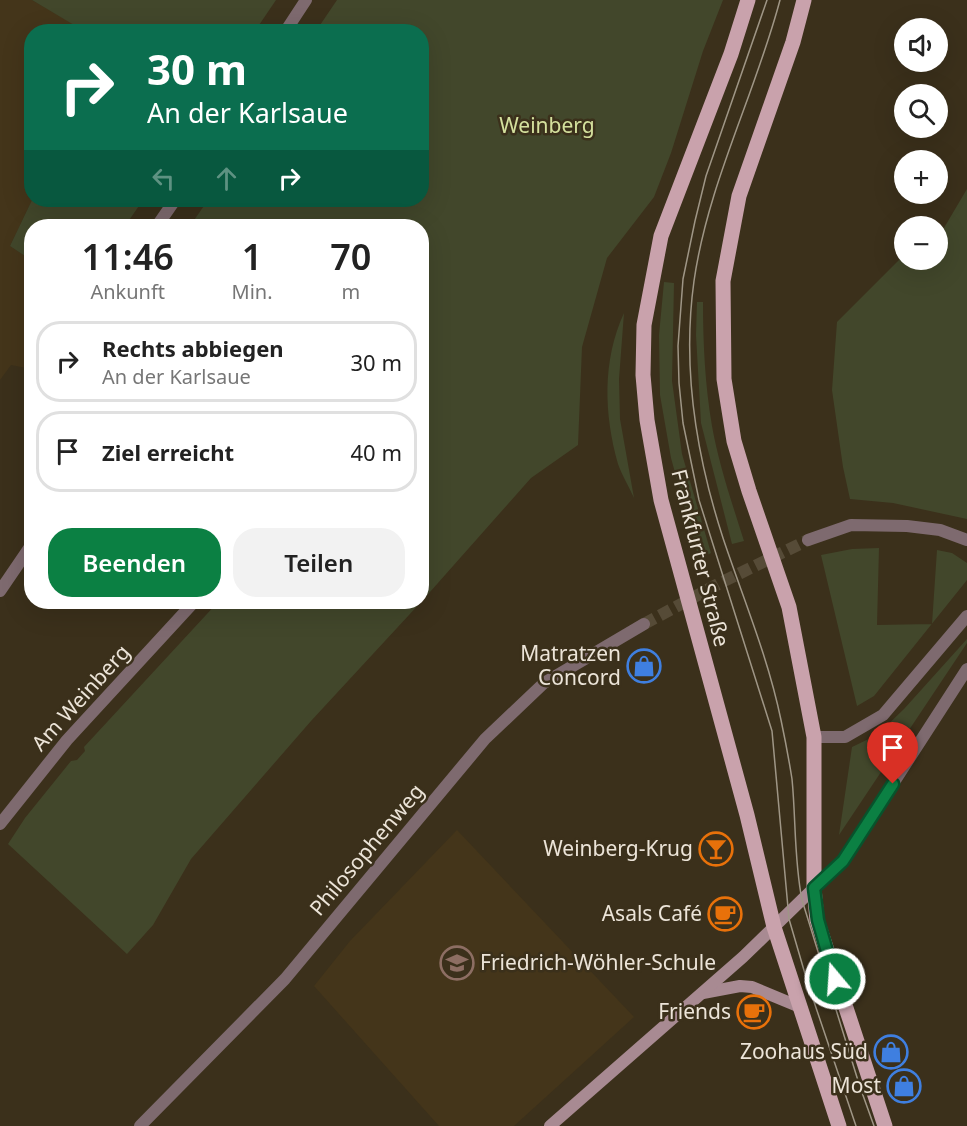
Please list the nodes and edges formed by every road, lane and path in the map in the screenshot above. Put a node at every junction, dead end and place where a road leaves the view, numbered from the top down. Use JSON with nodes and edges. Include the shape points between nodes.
{"nodes":[{"id":1,"x":306,"y":0,"type":"edge"},
{"id":2,"x":748,"y":0,"type":"edge"},
{"id":3,"x":804,"y":0,"type":"edge"},
{"id":4,"x":290,"y":24,"type":"edge"},
{"id":5,"x":808,"y":540,"type":"tunnel mouth"},
{"id":6,"x":967,"y":540,"type":"edge"},
{"id":7,"x":24,"y":556,"type":"edge"},
{"id":8,"x":0,"y":591,"type":"edge"},
{"id":9,"x":188,"y":609,"type":"edge"},
{"id":10,"x":967,"y":616,"type":"edge"},
{"id":11,"x":644,"y":624,"type":"tunnel mouth"},
{"id":12,"x":967,"y":669,"type":"edge"},
{"id":13,"x":814,"y":737,"type":"junction"},
{"id":14,"x":0,"y":824,"type":"edge"},
{"id":15,"x":814,"y":888,"type":"junction"},
{"id":16,"x":774,"y":927,"type":"junction"},
{"id":17,"x":701,"y":993,"type":"junction"},
{"id":18,"x":800,"y":1006,"type":"junction"},
{"id":19,"x":140,"y":1126,"type":"edge"},
{"id":20,"x":550,"y":1126,"type":"edge"},
{"id":21,"x":839,"y":1126,"type":"edge"},
{"id":22,"x":885,"y":1126,"type":"edge"}],
"edges":[{"from":1,"to":4,"type":"street"},
{"from":2,"to":16,"type":"main road","name":"Frankfurter Straße","via":[[661,236],[644,325],[643,375],[661,500]]},
{"from":3,"to":13,"type":"main road","via":[[739,196],[723,281],[724,379],[734,441],[789,607]]},
{"from":5,"to":6,"type":"street","via":[[851,525],[940,530]]},
{"from":7,"to":8,"type":"street"},
{"from":9,"to":14,"type":"street","name":"Am Weinberg","via":[[67,740]]},
{"from":10,"to":13,"type":"street","via":[[883,715],[845,737]]},
{"from":11,"to":19,"type":"street","name":"Philosophenweg","via":[[544,683],[485,739],[285,979]]},
{"from":12,"to":15,"type":"street","via":[[843,861]]},
{"from":13,"to":15,"type":"main road"},
{"from":15,"to":16,"type":"main road"},
{"from":15,"to":22,"type":"main road","via":[[826,951]]},
{"from":16,"to":17,"type":"main road"},
{"from":16,"to":18,"type":"main road","name":"Frankfurter Straße"},
{"from":17,"to":18,"type":"main road","via":[[752,987]]},
{"from":17,"to":20,"type":"main road"},
{"from":18,"to":21,"type":"main road","name":"Frankfurter Straße"}]}
